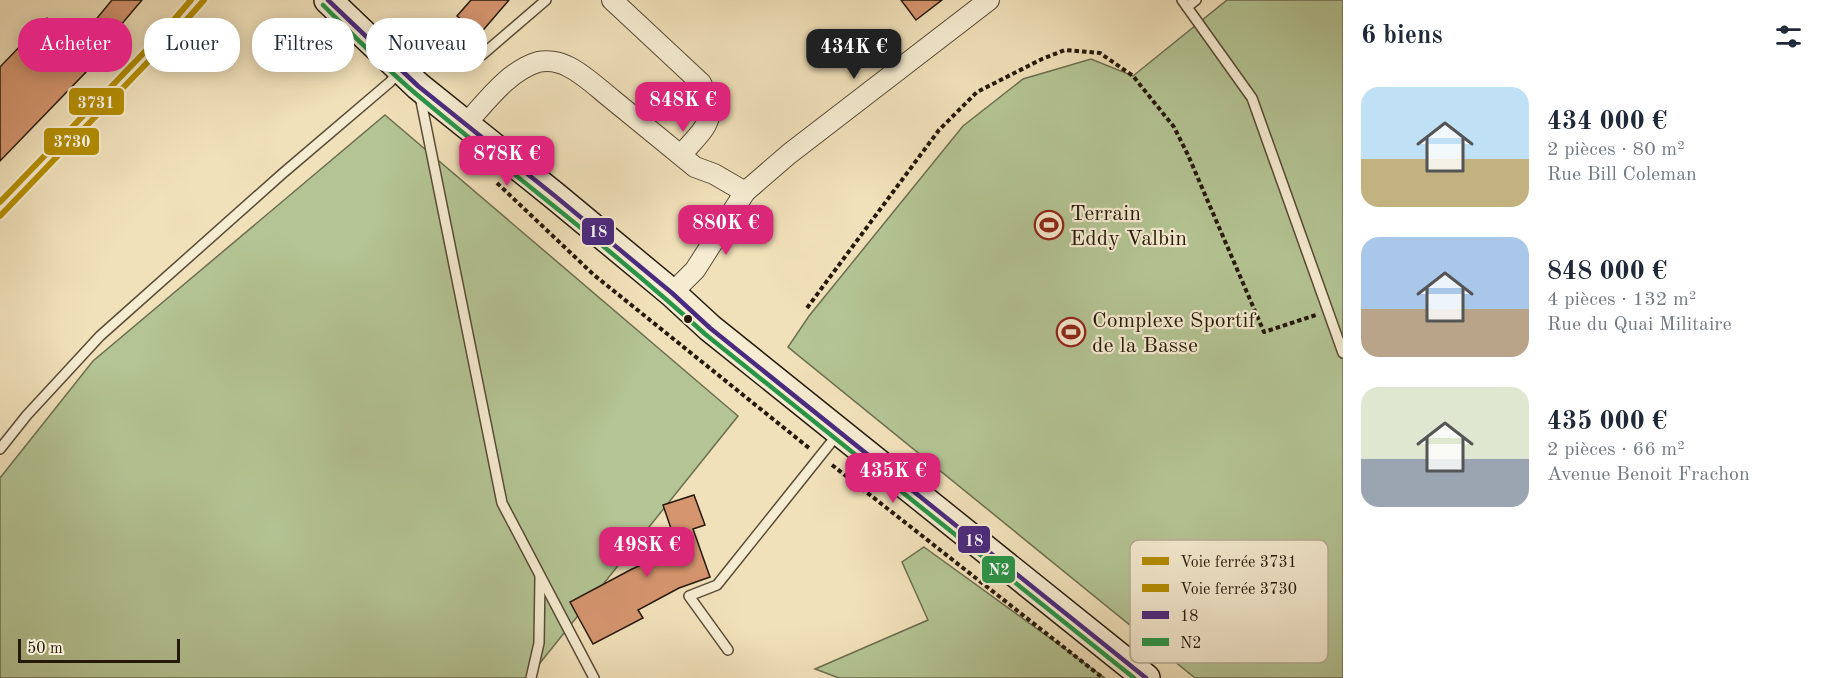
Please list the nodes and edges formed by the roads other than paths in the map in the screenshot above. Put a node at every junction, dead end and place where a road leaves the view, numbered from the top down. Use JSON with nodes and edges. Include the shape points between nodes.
{"nodes":[{"id":1,"x":328,"y":0,"type":"edge"},
{"id":2,"x":546,"y":0,"type":"edge"},
{"id":3,"x":612,"y":0,"type":"edge"},
{"id":4,"x":989,"y":0,"type":"edge"},
{"id":5,"x":1196,"y":0,"type":"edge"},
{"id":6,"x":1184,"y":3,"type":"edge"},
{"id":7,"x":487,"y":51,"type":"edge"},
{"id":8,"x":409,"y":78,"type":"junction"},
{"id":9,"x":465,"y":125,"type":"junction"},
{"id":10,"x":681,"y":155,"type":"junction"},
{"id":11,"x":745,"y":192,"type":"junction"},
{"id":12,"x":672,"y":293,"type":"junction"},
{"id":13,"x":1343,"y":353,"type":"edge"},
{"id":14,"x":839,"y":432,"type":"junction"},
{"id":15,"x":0,"y":449,"type":"edge"},
{"id":16,"x":540,"y":575,"type":"junction"},
{"id":17,"x":728,"y":650,"type":"dead end"},
{"id":18,"x":531,"y":678,"type":"edge"},
{"id":19,"x":594,"y":678,"type":"edge"},
{"id":20,"x":1146,"y":678,"type":"edge"}],
"edges":[{"from":1,"to":8,"type":"main road"},
{"from":2,"to":7,"type":"lane"},
{"from":3,"to":10,"type":"street","via":[[701,83],[709,98],[711,111],[706,125]]},
{"from":4,"to":11,"type":"street","via":[[789,153]]},
{"from":5,"to":6,"type":"lane"},
{"from":6,"to":13,"type":"lane","via":[[1252,98]]},
{"from":8,"to":9,"type":"main road"},
{"from":8,"to":15,"type":"lane","via":[[390,82],[369,98],[100,336]]},
{"from":8,"to":16,"type":"lane","via":[[502,503]]},
{"from":9,"to":10,"type":"street","via":[[512,77],[528,66],[556,62],[588,80]]},
{"from":9,"to":12,"type":"main road"},
{"from":10,"to":11,"type":"street","via":[[695,167]]},
{"from":11,"to":12,"type":"street","via":[[695,270]]},
{"from":12,"to":14,"type":"main road"},
{"from":14,"to":17,"type":"lane","via":[[717,585],[689,596]]},
{"from":14,"to":20,"type":"main road"},
{"from":16,"to":18,"type":"lane","via":[[539,643]]},
{"from":16,"to":19,"type":"lane"}]}
